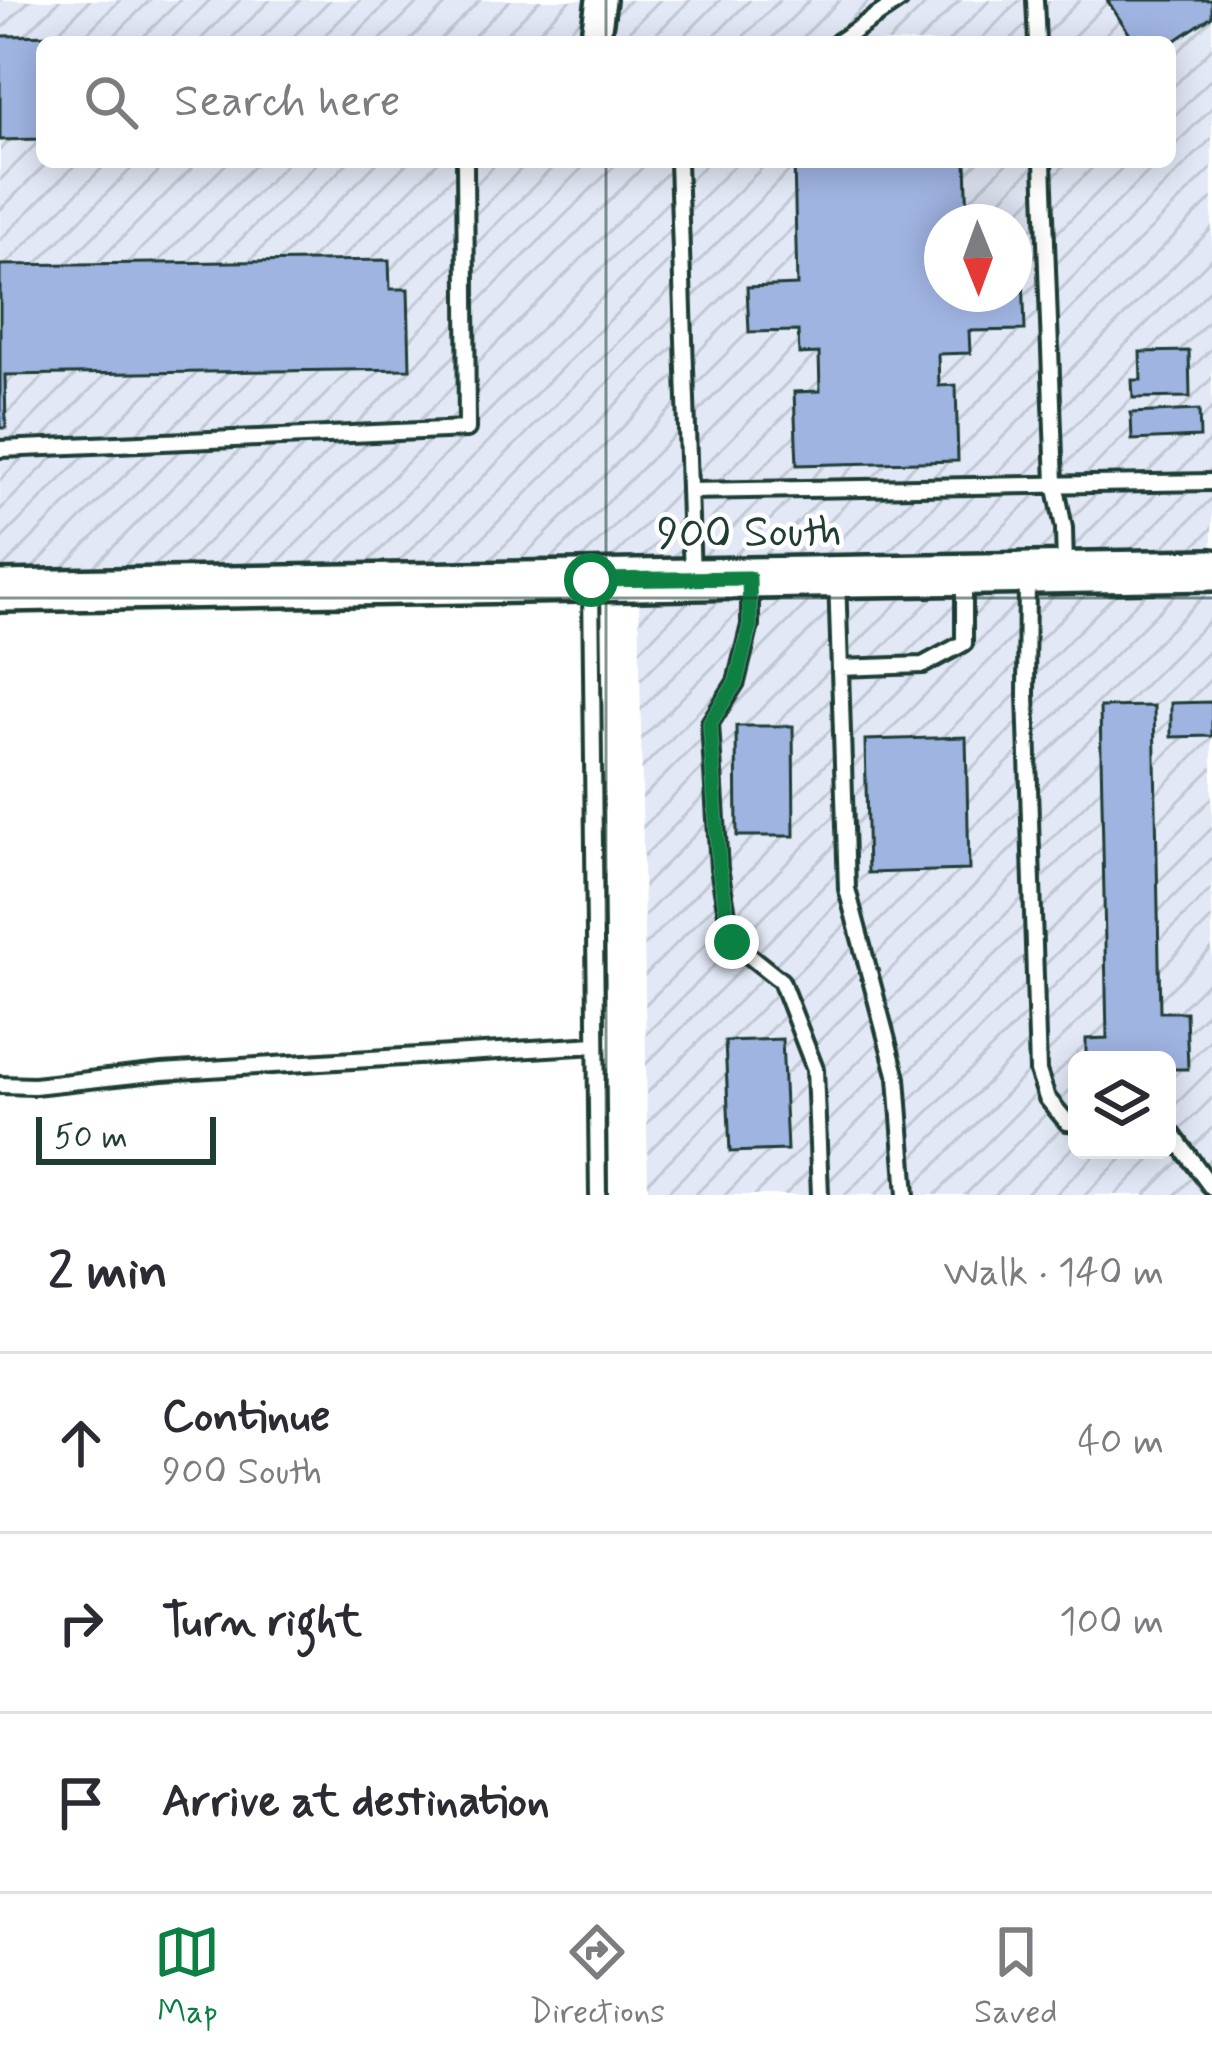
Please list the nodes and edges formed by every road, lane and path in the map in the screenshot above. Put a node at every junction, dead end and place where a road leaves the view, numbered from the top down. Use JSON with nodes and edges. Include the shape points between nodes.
{"nodes":[{"id":1,"x":601,"y":0,"type":"edge"},
{"id":2,"x":901,"y":0,"type":"edge"},
{"id":3,"x":1035,"y":0,"type":"edge"},
{"id":4,"x":596,"y":36,"type":"edge"},
{"id":5,"x":847,"y":36,"type":"edge"},
{"id":6,"x":1037,"y":36,"type":"edge"},
{"id":7,"x":465,"y":168,"type":"edge"},
{"id":8,"x":679,"y":168,"type":"edge"},
{"id":9,"x":1043,"y":168,"type":"edge"},
{"id":10,"x":0,"y":449,"type":"edge"},
{"id":11,"x":1212,"y":482,"type":"edge"},
{"id":12,"x":1055,"y":483,"type":"junction"},
{"id":13,"x":689,"y":490,"type":"junction"},
{"id":14,"x":1212,"y":570,"type":"edge"},
{"id":15,"x":1046,"y":572,"type":"junction"},
{"id":16,"x":964,"y":574,"type":"junction"},
{"id":17,"x":837,"y":576,"type":"junction"},
{"id":18,"x":749,"y":578,"type":"junction"},
{"id":19,"x":692,"y":579,"type":"junction"},
{"id":20,"x":591,"y":580,"type":"junction"},
{"id":21,"x":0,"y":591,"type":"edge"},
{"id":22,"x":840,"y":668,"type":"junction"},
{"id":23,"x":596,"y":1045,"type":"junction"},
{"id":24,"x":0,"y":1084,"type":"edge"},
{"id":25,"x":1068,"y":1122,"type":"edge"},
{"id":26,"x":1176,"y":1138,"type":"edge"},
{"id":27,"x":1212,"y":1188,"type":"edge"},
{"id":28,"x":598,"y":1195,"type":"edge"},
{"id":29,"x":820,"y":1195,"type":"edge"},
{"id":30,"x":906,"y":1195,"type":"edge"}],
"edges":[{"from":1,"to":4,"type":"street"},
{"from":2,"to":5,"type":"lane"},
{"from":3,"to":6,"type":"lane"},
{"from":7,"to":10,"type":"lane","via":[[467,429]]},
{"from":8,"to":13,"type":"lane"},
{"from":9,"to":12,"type":"lane"},
{"from":11,"to":12,"type":"lane"},
{"from":12,"to":13,"type":"lane"},
{"from":12,"to":15,"type":"lane","via":[[1064,528]]},
{"from":13,"to":19,"type":"lane"},
{"from":14,"to":15,"type":"street","name":"900 South"},
{"from":15,"to":16,"type":"street","name":"900 South"},
{"from":15,"to":25,"type":"lane","via":[[1026,694],[1038,1071]]},
{"from":16,"to":17,"type":"street","name":"900 South"},
{"from":16,"to":22,"type":"lane","via":[[964,643],[923,665]]},
{"from":17,"to":18,"type":"street","name":"900 South"},
{"from":17,"to":22,"type":"lane"},
{"from":18,"to":19,"type":"street","name":"900 South"},
{"from":18,"to":29,"type":"lane","via":[[750,625],[736,682],[710,723],[719,868],[732,942],[782,981],[814,1069]]},
{"from":19,"to":20,"type":"street","name":"900 South"},
{"from":20,"to":21,"type":"street","name":"900 South"},
{"from":20,"to":23,"type":"lane"},
{"from":22,"to":30,"type":"lane","via":[[847,889],[897,1078]]},
{"from":23,"to":24,"type":"lane"},
{"from":23,"to":28,"type":"lane"},
{"from":26,"to":27,"type":"lane"}]}
